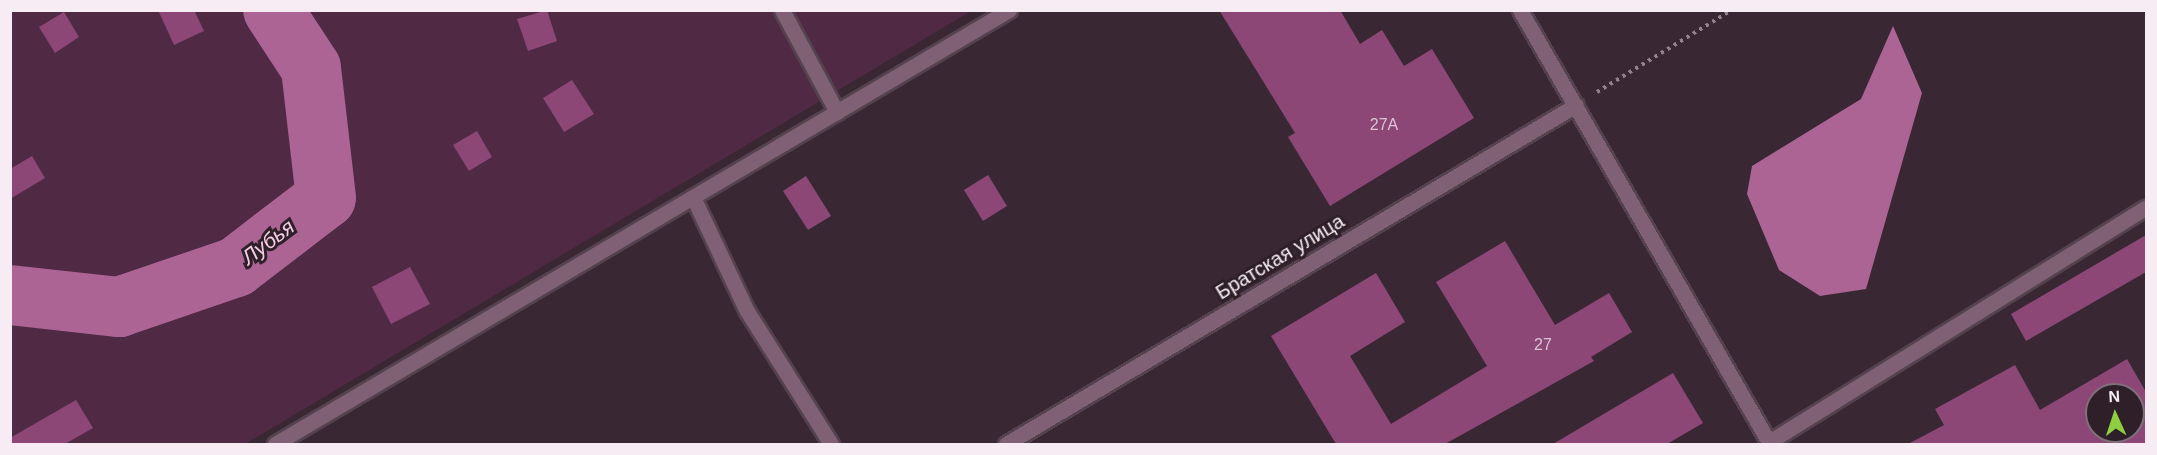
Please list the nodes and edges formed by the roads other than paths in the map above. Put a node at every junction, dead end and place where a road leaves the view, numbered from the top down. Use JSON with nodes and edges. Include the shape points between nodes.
{"nodes":[{"id":1,"x":782,"y":10,"type":"edge"},
{"id":2,"x":1009,"y":10,"type":"edge"},
{"id":3,"x":1520,"y":10,"type":"edge"},
{"id":4,"x":1576,"y":105,"type":"junction"},
{"id":5,"x":837,"y":112,"type":"junction"},
{"id":6,"x":693,"y":197,"type":"junction"},
{"id":7,"x":2146,"y":207,"type":"edge"},
{"id":8,"x":1769,"y":443,"type":"edge"},
{"id":9,"x":275,"y":444,"type":"edge"},
{"id":10,"x":831,"y":444,"type":"edge"},
{"id":11,"x":1006,"y":444,"type":"edge"}],
"edges":[{"from":1,"to":5,"type":"street"},
{"from":2,"to":5,"type":"street"},
{"from":3,"to":4,"type":"street"},
{"from":4,"to":8,"type":"street"},
{"from":4,"to":11,"type":"street","name":"Братская улица"},
{"from":5,"to":6,"type":"street"},
{"from":6,"to":9,"type":"street"},
{"from":6,"to":10,"type":"street","via":[[747,311]]},
{"from":7,"to":8,"type":"street"}]}
